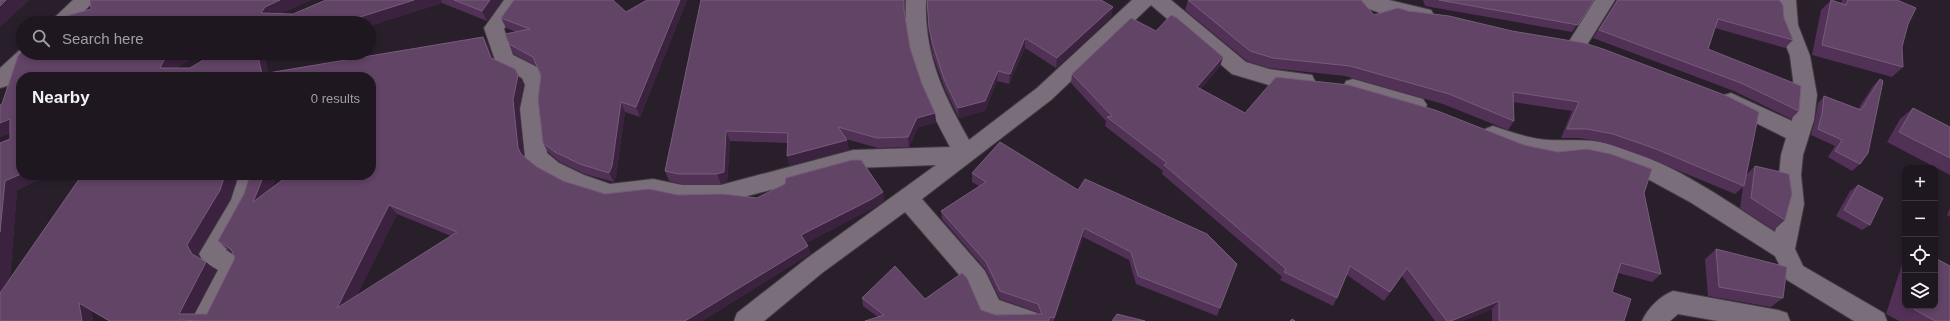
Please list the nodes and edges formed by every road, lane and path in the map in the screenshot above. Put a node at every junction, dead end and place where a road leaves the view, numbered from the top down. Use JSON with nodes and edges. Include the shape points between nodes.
{"nodes":[{"id":1,"x":85,"y":0,"type":"edge"},
{"id":2,"x":515,"y":0,"type":"edge"},
{"id":3,"x":916,"y":0,"type":"edge"},
{"id":4,"x":1144,"y":0,"type":"edge"},
{"id":5,"x":1157,"y":0,"type":"edge"},
{"id":6,"x":1365,"y":0,"type":"edge"},
{"id":7,"x":1605,"y":0,"type":"edge"},
{"id":8,"x":1786,"y":0,"type":"edge"},
{"id":9,"x":68,"y":16,"type":"edge"},
{"id":10,"x":1444,"y":17,"type":"edge"},
{"id":11,"x":1598,"y":49,"type":"edge"},
{"id":12,"x":21,"y":60,"type":"edge"},
{"id":13,"x":0,"y":80,"type":"edge"},
{"id":14,"x":1712,"y":93,"type":"edge"},
{"id":15,"x":1435,"y":111,"type":"edge"},
{"id":16,"x":1475,"y":127,"type":"edge"},
{"id":17,"x":1798,"y":134,"type":"junction"},
{"id":18,"x":966,"y":156,"type":"junction"},
{"id":19,"x":248,"y":180,"type":"edge"},
{"id":20,"x":908,"y":198,"type":"junction"},
{"id":21,"x":1783,"y":249,"type":"junction"},
{"id":22,"x":203,"y":321,"type":"edge"},
{"id":23,"x":746,"y":321,"type":"edge"},
{"id":24,"x":1028,"y":321,"type":"edge"},
{"id":25,"x":1654,"y":321,"type":"edge"},
{"id":26,"x":1778,"y":321,"type":"edge"},
{"id":27,"x":1875,"y":321,"type":"edge"}],
"edges":[{"from":1,"to":9,"type":"street"},
{"from":2,"to":18,"type":"street","via":[[494,28],[504,60],[530,73],[535,85],[531,110],[536,157],[551,169],[577,182],[610,193],[653,188],[682,194],[721,194],[853,159]]},
{"from":3,"to":18,"type":"street","via":[[914,17],[921,63]]},
{"from":4,"to":18,"type":"street","via":[[1044,94]]},
{"from":5,"to":15,"type":"street","via":[[1239,68],[1269,77],[1352,86]]},
{"from":6,"to":10,"type":"street","via":[[1404,12]]},
{"from":7,"to":11,"type":"street","via":[[1570,41]]},
{"from":8,"to":17,"type":"street","via":[[1788,25],[1800,56],[1806,95],[1803,120]]},
{"from":12,"to":13,"type":"street"},
{"from":14,"to":17,"type":"street"},
{"from":16,"to":21,"type":"street","via":[[1518,144],[1548,149],[1580,148],[1606,152],[1639,165],[1680,183]]},
{"from":17,"to":21,"type":"street","via":[[1792,155],[1792,204]]},
{"from":18,"to":20,"type":"street"},
{"from":19,"to":22,"type":"street","via":[[241,203],[211,254],[232,266]]},
{"from":20,"to":23,"type":"street","via":[[814,266]]},
{"from":20,"to":24,"type":"street","via":[[977,278],[990,308]]},
{"from":21,"to":27,"type":"street","via":[[1795,273]]},
{"from":25,"to":26,"type":"street","via":[[1673,302]]}]}
